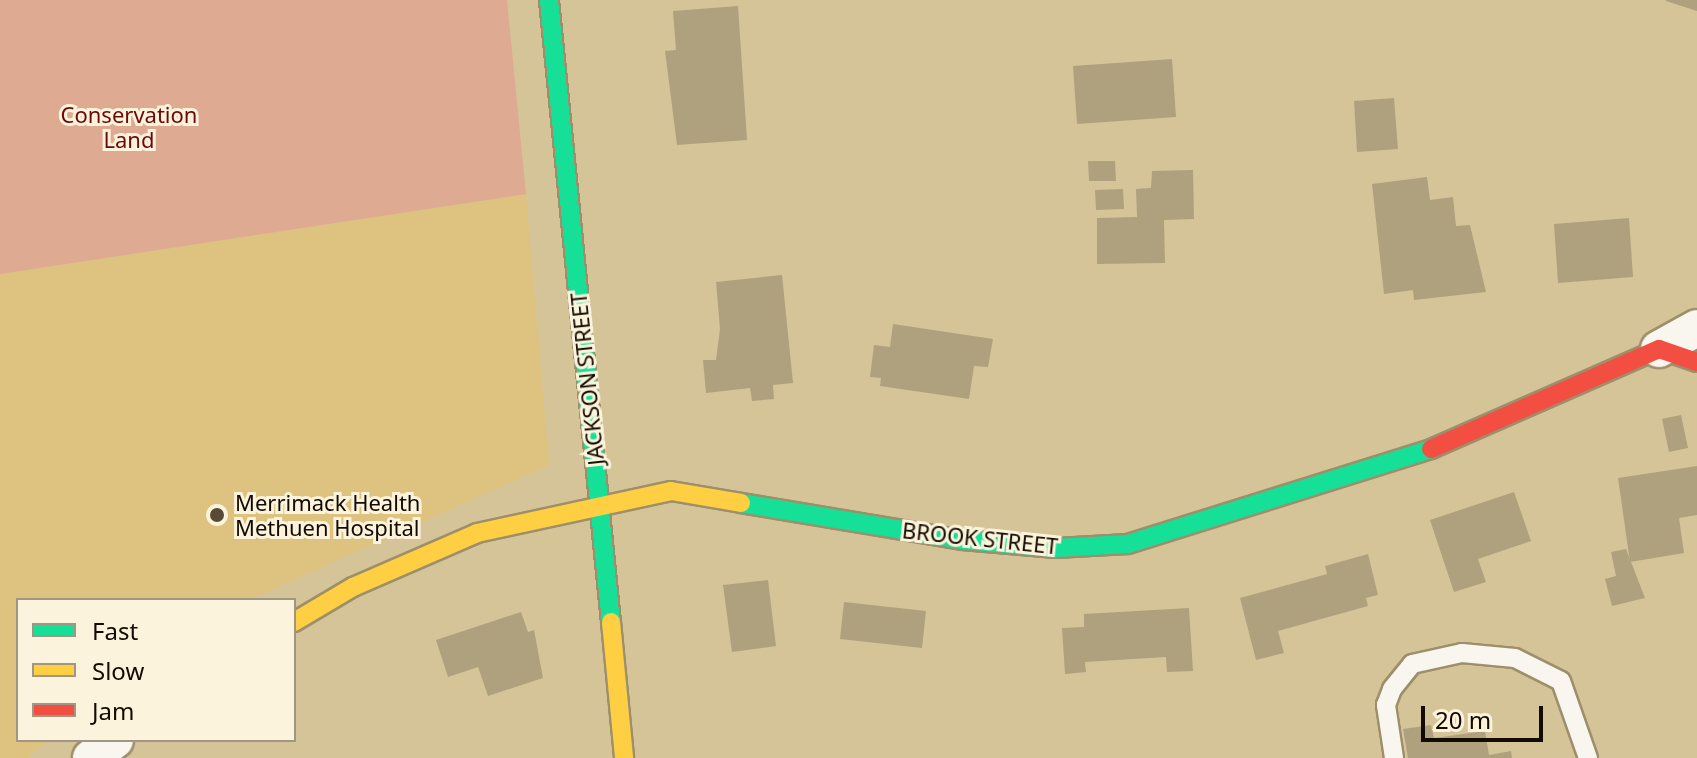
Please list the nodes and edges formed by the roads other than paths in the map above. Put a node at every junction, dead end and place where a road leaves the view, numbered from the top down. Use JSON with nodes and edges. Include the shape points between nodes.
{"nodes":[{"id":1,"x":549,"y":0,"type":"edge"},
{"id":2,"x":1697,"y":328,"type":"edge"},
{"id":3,"x":1659,"y":349,"type":"junction"},
{"id":4,"x":1697,"y":362,"type":"edge"},
{"id":5,"x":600,"y":511,"type":"junction"},
{"id":6,"x":296,"y":621,"type":"edge"},
{"id":7,"x":624,"y":758,"type":"edge"},
{"id":8,"x":1394,"y":758,"type":"edge"},
{"id":9,"x":1588,"y":758,"type":"edge"}],
"edges":[{"from":1,"to":5,"type":"street","name":"JACKSON STREET"},
{"from":2,"to":3,"type":"street","name":"BROOK STREET"},
{"from":3,"to":4,"type":"street"},
{"from":3,"to":5,"type":"street","name":"BROOK STREET","via":[[1417,455],[1128,544],[1056,548],[962,540],[671,491]]},
{"from":5,"to":6,"type":"street","name":"BROOK STREET","via":[[477,533],[353,587]]},
{"from":5,"to":7,"type":"street","name":"JACKSON STREET"},
{"from":8,"to":9,"type":"lane","via":[[1386,705],[1392,689],[1412,664],[1462,653],[1515,658],[1561,681]]}]}
